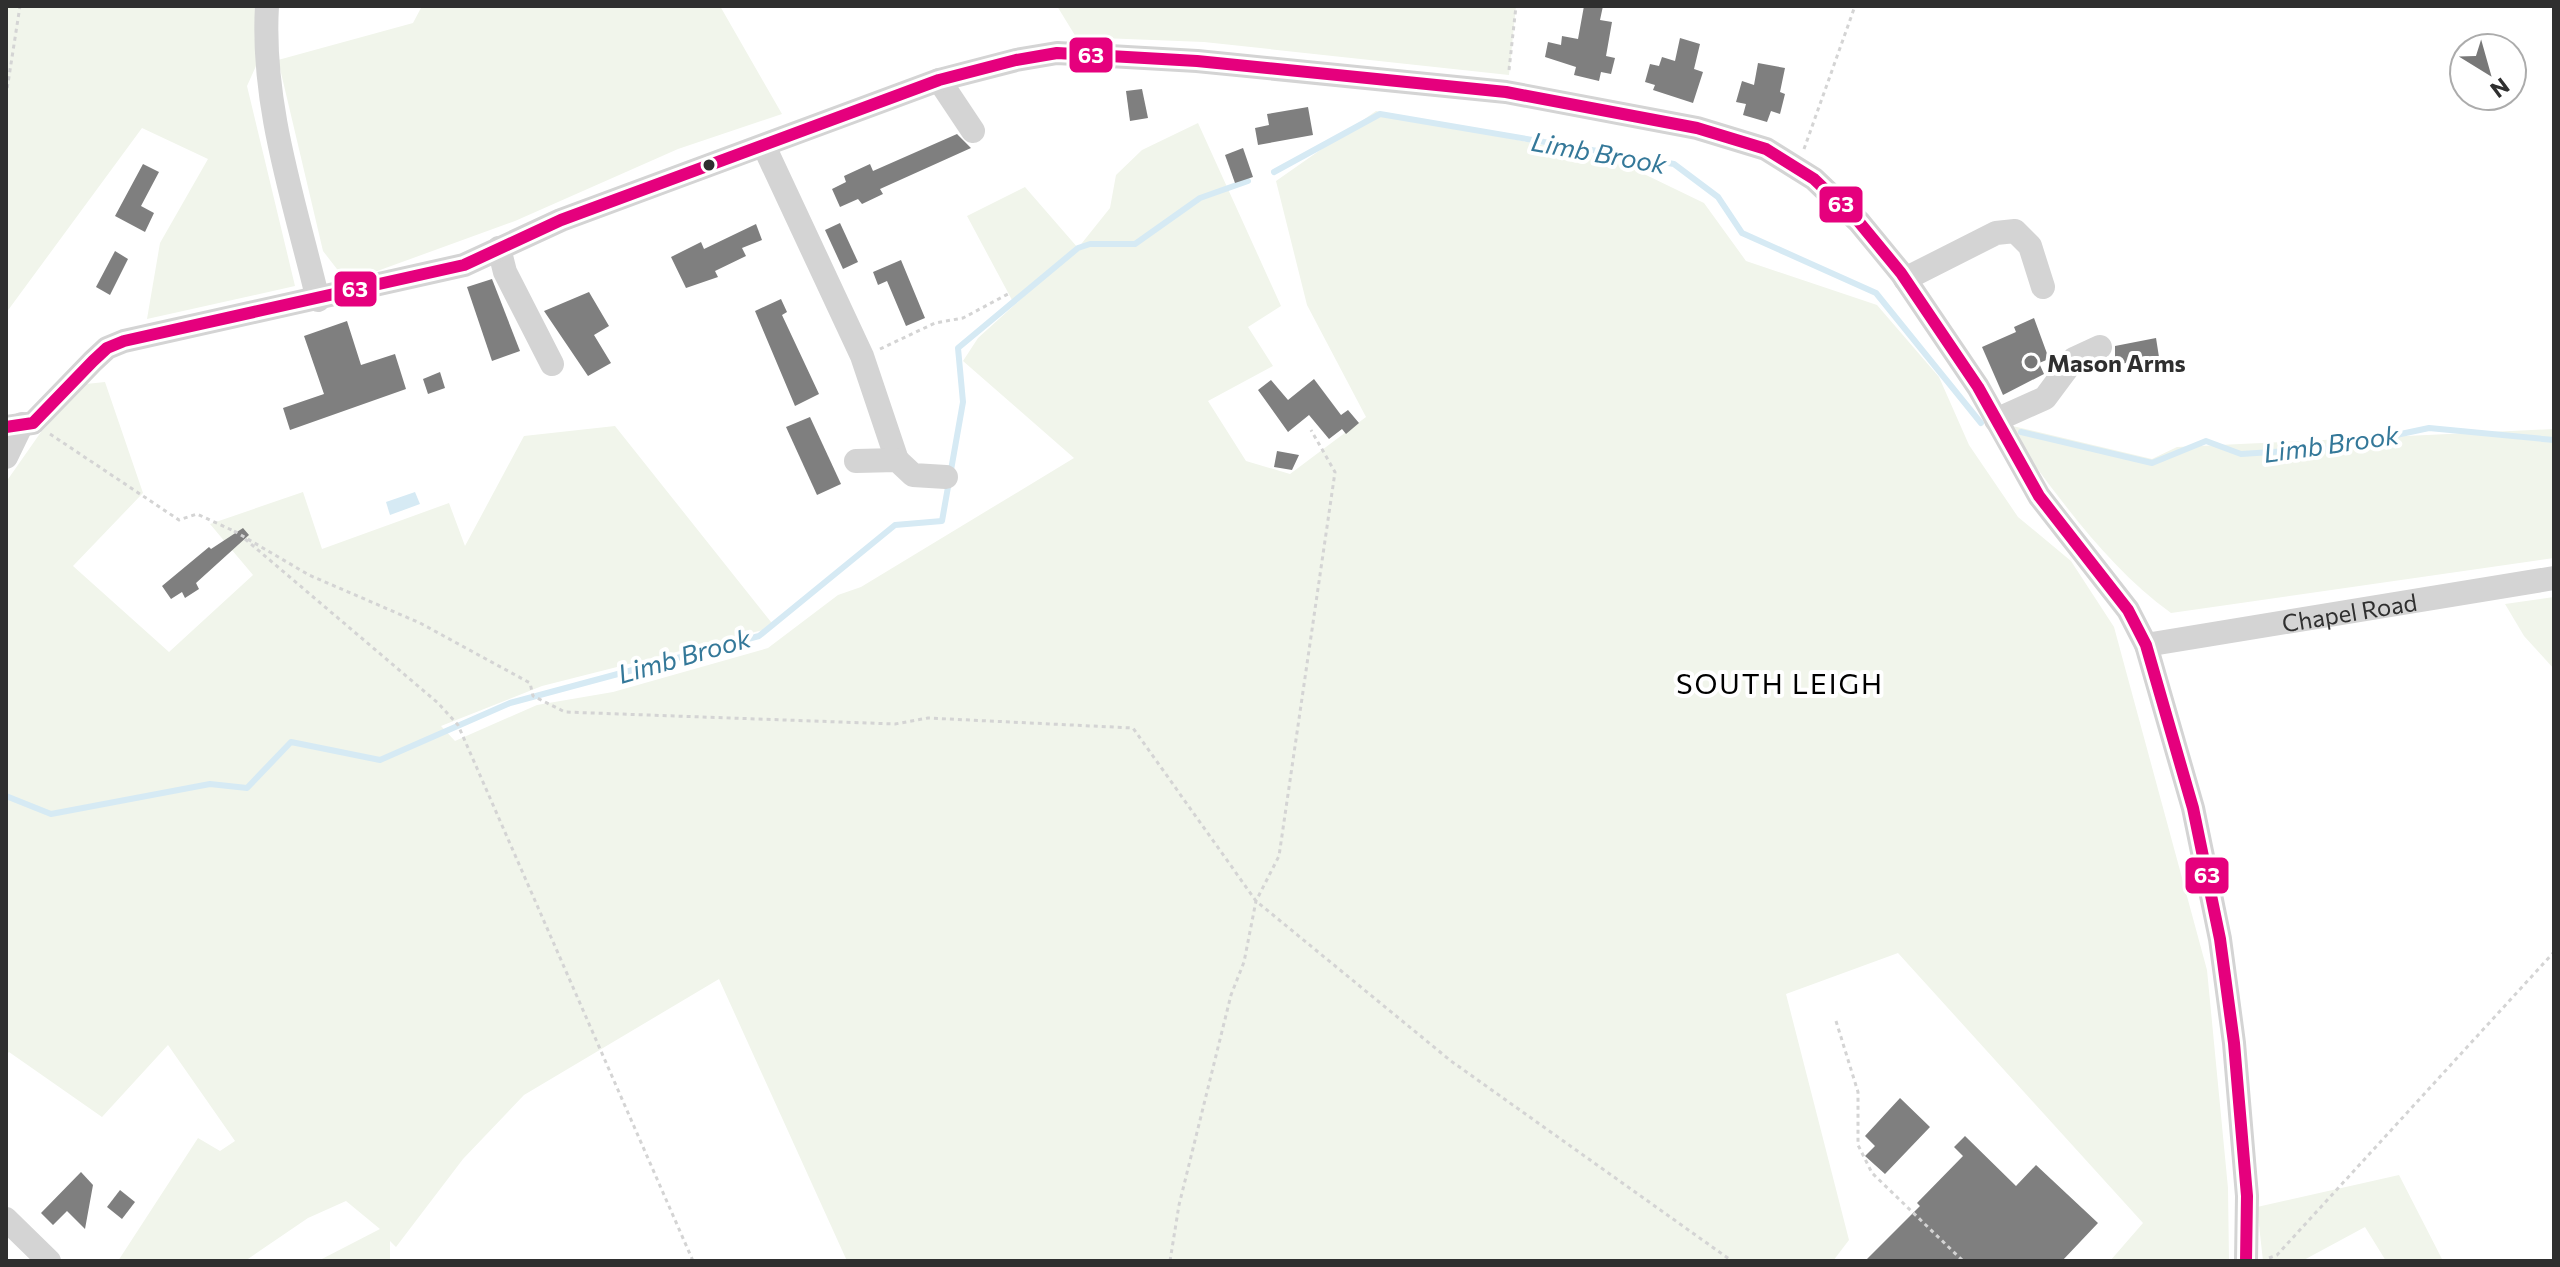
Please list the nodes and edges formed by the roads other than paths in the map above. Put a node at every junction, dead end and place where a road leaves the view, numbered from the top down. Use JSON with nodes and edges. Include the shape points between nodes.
{"nodes":[{"id":1,"x":267,"y":6,"type":"edge"},
{"id":2,"x":939,"y":80,"type":"junction"},
{"id":3,"x":973,"y":131,"type":"dead end"},
{"id":4,"x":764,"y":146,"type":"junction"},
{"id":5,"x":499,"y":248,"type":"junction"},
{"id":6,"x":1905,"y":279,"type":"junction"},
{"id":7,"x":2043,"y":287,"type":"dead end"},
{"id":8,"x":318,"y":300,"type":"junction"},
{"id":9,"x":2100,"y":347,"type":"dead end"},
{"id":10,"x":552,"y":364,"type":"dead end"},
{"id":11,"x":1996,"y":420,"type":"junction"},
{"id":12,"x":20,"y":424,"type":"edge"},
{"id":13,"x":6,"y":457,"type":"edge"},
{"id":14,"x":897,"y":460,"type":"junction"},
{"id":15,"x":856,"y":461,"type":"dead end"},
{"id":16,"x":946,"y":477,"type":"dead end"},
{"id":17,"x":2554,"y":578,"type":"edge"},
{"id":18,"x":2146,"y":645,"type":"junction"},
{"id":19,"x":6,"y":1219,"type":"edge"},
{"id":20,"x":49,"y":1261,"type":"edge"},
{"id":21,"x":2246,"y":1261,"type":"edge"}],
"edges":[{"from":1,"to":8,"type":"street","via":[[264,51],[271,105]]},
{"from":2,"to":3,"type":"street"},
{"from":2,"to":4,"type":"street"},
{"from":2,"to":6,"type":"street","via":[[1016,60],[1087,54],[1506,92],[1697,128],[1766,149],[1799,167],[1859,222]]},
{"from":4,"to":5,"type":"street"},
{"from":4,"to":14,"type":"street","via":[[862,356]]},
{"from":5,"to":8,"type":"street","via":[[464,265]]},
{"from":5,"to":10,"type":"street","via":[[505,272]]},
{"from":6,"to":7,"type":"street","via":[[1996,233],[2015,231],[2030,246]]},
{"from":6,"to":11,"type":"street"},
{"from":8,"to":12,"type":"street","via":[[107,348]]},
{"from":9,"to":11,"type":"street","via":[[2074,359],[2045,398]]},
{"from":11,"to":18,"type":"street","via":[[2039,496],[2128,610]]},
{"from":12,"to":13,"type":"street"},
{"from":14,"to":15,"type":"street"},
{"from":14,"to":16,"type":"street","via":[[913,475]]},
{"from":17,"to":18,"type":"street","name":"Chapel Road"},
{"from":18,"to":21,"type":"street","via":[[2193,808],[2220,939],[2247,1196]]},
{"from":19,"to":20,"type":"street"}]}
